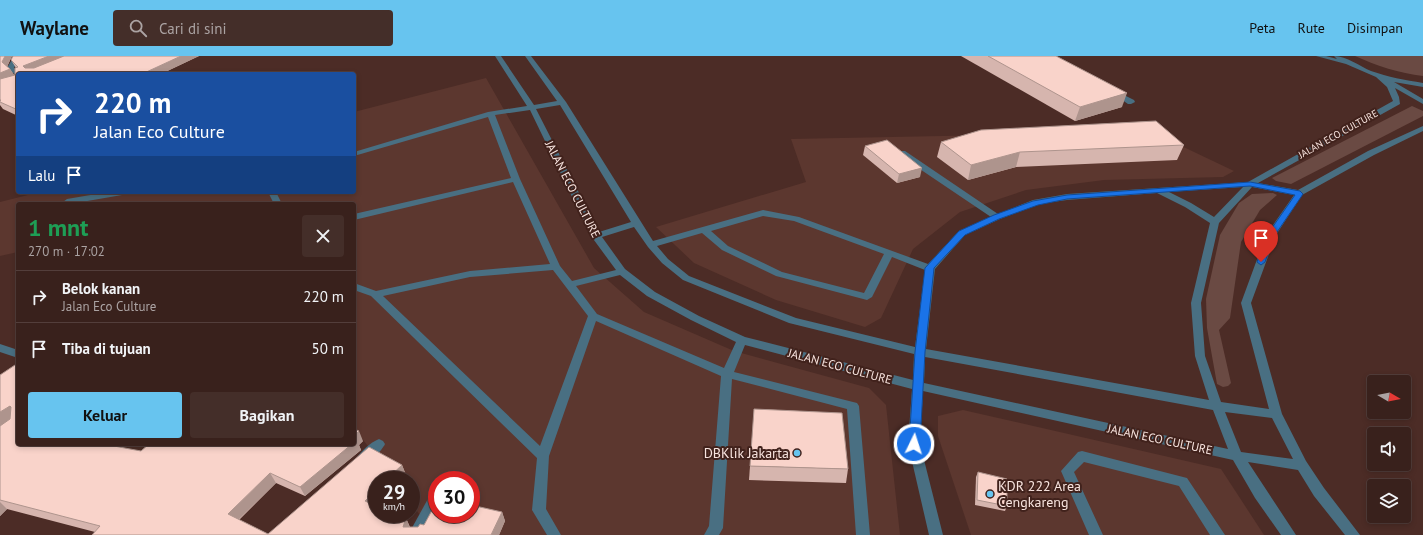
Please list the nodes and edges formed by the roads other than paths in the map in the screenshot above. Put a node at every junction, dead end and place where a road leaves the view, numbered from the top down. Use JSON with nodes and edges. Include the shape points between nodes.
{"nodes":[{"id":1,"x":17,"y":56,"type":"edge"},
{"id":2,"x":498,"y":56,"type":"edge"},
{"id":3,"x":528,"y":56,"type":"edge"},
{"id":4,"x":1319,"y":56,"type":"edge"},
{"id":5,"x":1337,"y":56,"type":"edge"},
{"id":6,"x":1354,"y":65,"type":"junction"},
{"id":7,"x":16,"y":73,"type":"edge"},
{"id":8,"x":1378,"y":74,"type":"junction"},
{"id":9,"x":1423,"y":85,"type":"edge"},
{"id":10,"x":1105,"y":87,"type":"edge"},
{"id":11,"x":562,"y":102,"type":"junction"},
{"id":12,"x":1131,"y":102,"type":"dead end"},
{"id":13,"x":1423,"y":102,"type":"edge"},
{"id":14,"x":532,"y":107,"type":"junction"},
{"id":15,"x":491,"y":114,"type":"junction"},
{"id":16,"x":1423,"y":128,"type":"edge"},
{"id":17,"x":1404,"y":137,"type":"junction"},
{"id":18,"x":1423,"y":137,"type":"edge"},
{"id":19,"x":356,"y":153,"type":"edge"},
{"id":20,"x":902,"y":153,"type":"edge"},
{"id":21,"x":516,"y":179,"type":"junction"},
{"id":22,"x":1250,"y":184,"type":"junction"},
{"id":23,"x":1156,"y":190,"type":"junction"},
{"id":24,"x":111,"y":194,"type":"edge"},
{"id":25,"x":1300,"y":194,"type":"junction"},
{"id":26,"x":67,"y":202,"type":"dead end"},
{"id":27,"x":356,"y":217,"type":"edge"},
{"id":28,"x":996,"y":217,"type":"junction"},
{"id":29,"x":1215,"y":222,"type":"junction"},
{"id":30,"x":636,"y":223,"type":"junction"},
{"id":31,"x":702,"y":229,"type":"junction"},
{"id":32,"x":596,"y":236,"type":"junction"},
{"id":33,"x":651,"y":245,"type":"junction"},
{"id":34,"x":889,"y":253,"type":"junction"},
{"id":35,"x":556,"y":267,"type":"junction"},
{"id":36,"x":930,"y":268,"type":"junction"},
{"id":37,"x":622,"y":271,"type":"junction"},
{"id":38,"x":569,"y":285,"type":"junction"},
{"id":39,"x":356,"y":287,"type":"edge"},
{"id":40,"x":375,"y":294,"type":"junction"},
{"id":41,"x":593,"y":316,"type":"junction"},
{"id":42,"x":742,"y":340,"type":"junction"},
{"id":43,"x":0,"y":348,"type":"edge"},
{"id":44,"x":920,"y":352,"type":"junction"},
{"id":45,"x":16,"y":353,"type":"edge"},
{"id":46,"x":727,"y":374,"type":"junction"},
{"id":47,"x":918,"y":386,"type":"junction"},
{"id":48,"x":1217,"y":406,"type":"junction"},
{"id":49,"x":1276,"y":414,"type":"junction"},
{"id":50,"x":379,"y":444,"type":"dead end"},
{"id":51,"x":543,"y":456,"type":"junction"},
{"id":52,"x":1237,"y":456,"type":"junction"},
{"id":53,"x":355,"y":465,"type":"edge"},
{"id":54,"x":1302,"y":465,"type":"junction"},
{"id":55,"x":428,"y":510,"type":"edge"},
{"id":56,"x":414,"y":535,"type":"edge"},
{"id":57,"x":554,"y":535,"type":"edge"},
{"id":58,"x":710,"y":535,"type":"edge"},
{"id":59,"x":863,"y":535,"type":"edge"},
{"id":60,"x":936,"y":535,"type":"edge"},
{"id":61,"x":1096,"y":535,"type":"edge"},
{"id":62,"x":1218,"y":535,"type":"edge"},
{"id":63,"x":1289,"y":535,"type":"edge"},
{"id":64,"x":1353,"y":535,"type":"edge"}],
"edges":[{"from":1,"to":7,"type":"street","via":[[10,68]]},
{"from":2,"to":14,"type":"street","name":"JALAN ECO CULTURE"},
{"from":3,"to":11,"type":"street"},
{"from":4,"to":6,"type":"street"},
{"from":5,"to":6,"type":"street"},
{"from":6,"to":8,"type":"street"},
{"from":8,"to":9,"type":"street"},
{"from":8,"to":13,"type":"street"},
{"from":8,"to":22,"type":"street","name":"JALAN ECO CULTURE","via":[[1395,93],[1396,102]]},
{"from":10,"to":12,"type":"street"},
{"from":11,"to":14,"type":"street"},
{"from":11,"to":30,"type":"street"},
{"from":14,"to":15,"type":"street"},
{"from":14,"to":32,"type":"street","name":"JALAN ECO CULTURE"},
{"from":15,"to":19,"type":"street"},
{"from":15,"to":21,"type":"street"},
{"from":16,"to":17,"type":"street"},
{"from":17,"to":18,"type":"street"},
{"from":17,"to":25,"type":"street"},
{"from":20,"to":28,"type":"street"},
{"from":21,"to":27,"type":"street"},
{"from":21,"to":35,"type":"street"},
{"from":22,"to":23,"type":"street","name":"JALAN ECO CULTURE"},
{"from":22,"to":25,"type":"street","name":"JALAN ECO CULTURE"},
{"from":22,"to":29,"type":"street","name":"JALAN ECO CULTURE"},
{"from":23,"to":28,"type":"street","name":"JALAN ECO CULTURE","via":[[1036,202]]},
{"from":23,"to":29,"type":"street","via":[[1177,198]]},
{"from":24,"to":26,"type":"street"},
{"from":25,"to":49,"type":"street","via":[[1271,235],[1246,303]]},
{"from":28,"to":36,"type":"street","name":"JALAN ECO CULTURE","via":[[962,233]]},
{"from":29,"to":48,"type":"street","name":"JALAN ECO CULTURE","via":[[1196,303],[1200,356]]},
{"from":30,"to":32,"type":"street"},
{"from":30,"to":33,"type":"street"},
{"from":31,"to":33,"type":"street"},
{"from":31,"to":34,"type":"street","via":[[763,213],[796,219]]},
{"from":31,"to":34,"type":"street","via":[[725,248],[779,274],[867,297]]},
{"from":32,"to":37,"type":"street","name":"JALAN ECO CULTURE"},
{"from":33,"to":44,"type":"street","via":[[665,261],[686,278],[786,318]]},
{"from":34,"to":36,"type":"street"},
{"from":35,"to":38,"type":"street"},
{"from":35,"to":40,"type":"street","via":[[470,274]]},
{"from":36,"to":44,"type":"street"},
{"from":37,"to":38,"type":"street"},
{"from":37,"to":42,"type":"street","name":"JALAN ECO CULTURE","via":[[651,294]]},
{"from":38,"to":41,"type":"street"},
{"from":39,"to":40,"type":"street"},
{"from":40,"to":51,"type":"street"},
{"from":41,"to":46,"type":"street"},
{"from":41,"to":51,"type":"street"},
{"from":42,"to":46,"type":"street"},
{"from":42,"to":47,"type":"street","name":"JALAN ECO CULTURE"},
{"from":43,"to":45,"type":"street"},
{"from":44,"to":47,"type":"street"},
{"from":44,"to":48,"type":"street"},
{"from":46,"to":58,"type":"street","via":[[716,528]]},
{"from":46,"to":59,"type":"street","via":[[853,406]]},
{"from":47,"to":52,"type":"street","name":"JALAN ECO CULTURE"},
{"from":47,"to":60,"type":"street","via":[[914,444]]},
{"from":48,"to":49,"type":"street"},
{"from":48,"to":52,"type":"street","name":"JALAN ECO CULTURE"},
{"from":49,"to":54,"type":"street"},
{"from":50,"to":53,"type":"street"},
{"from":51,"to":57,"type":"street","via":[[539,510]]},
{"from":52,"to":54,"type":"street","name":"JALAN ECO CULTURE"},
{"from":52,"to":63,"type":"street","name":"JALAN ECO CULTURE"},
{"from":54,"to":64,"type":"street","via":[[1319,492]]},
{"from":55,"to":56,"type":"street"},
{"from":61,"to":62,"type":"street","via":[[1067,472],[1082,456],[1183,482]]}]}
